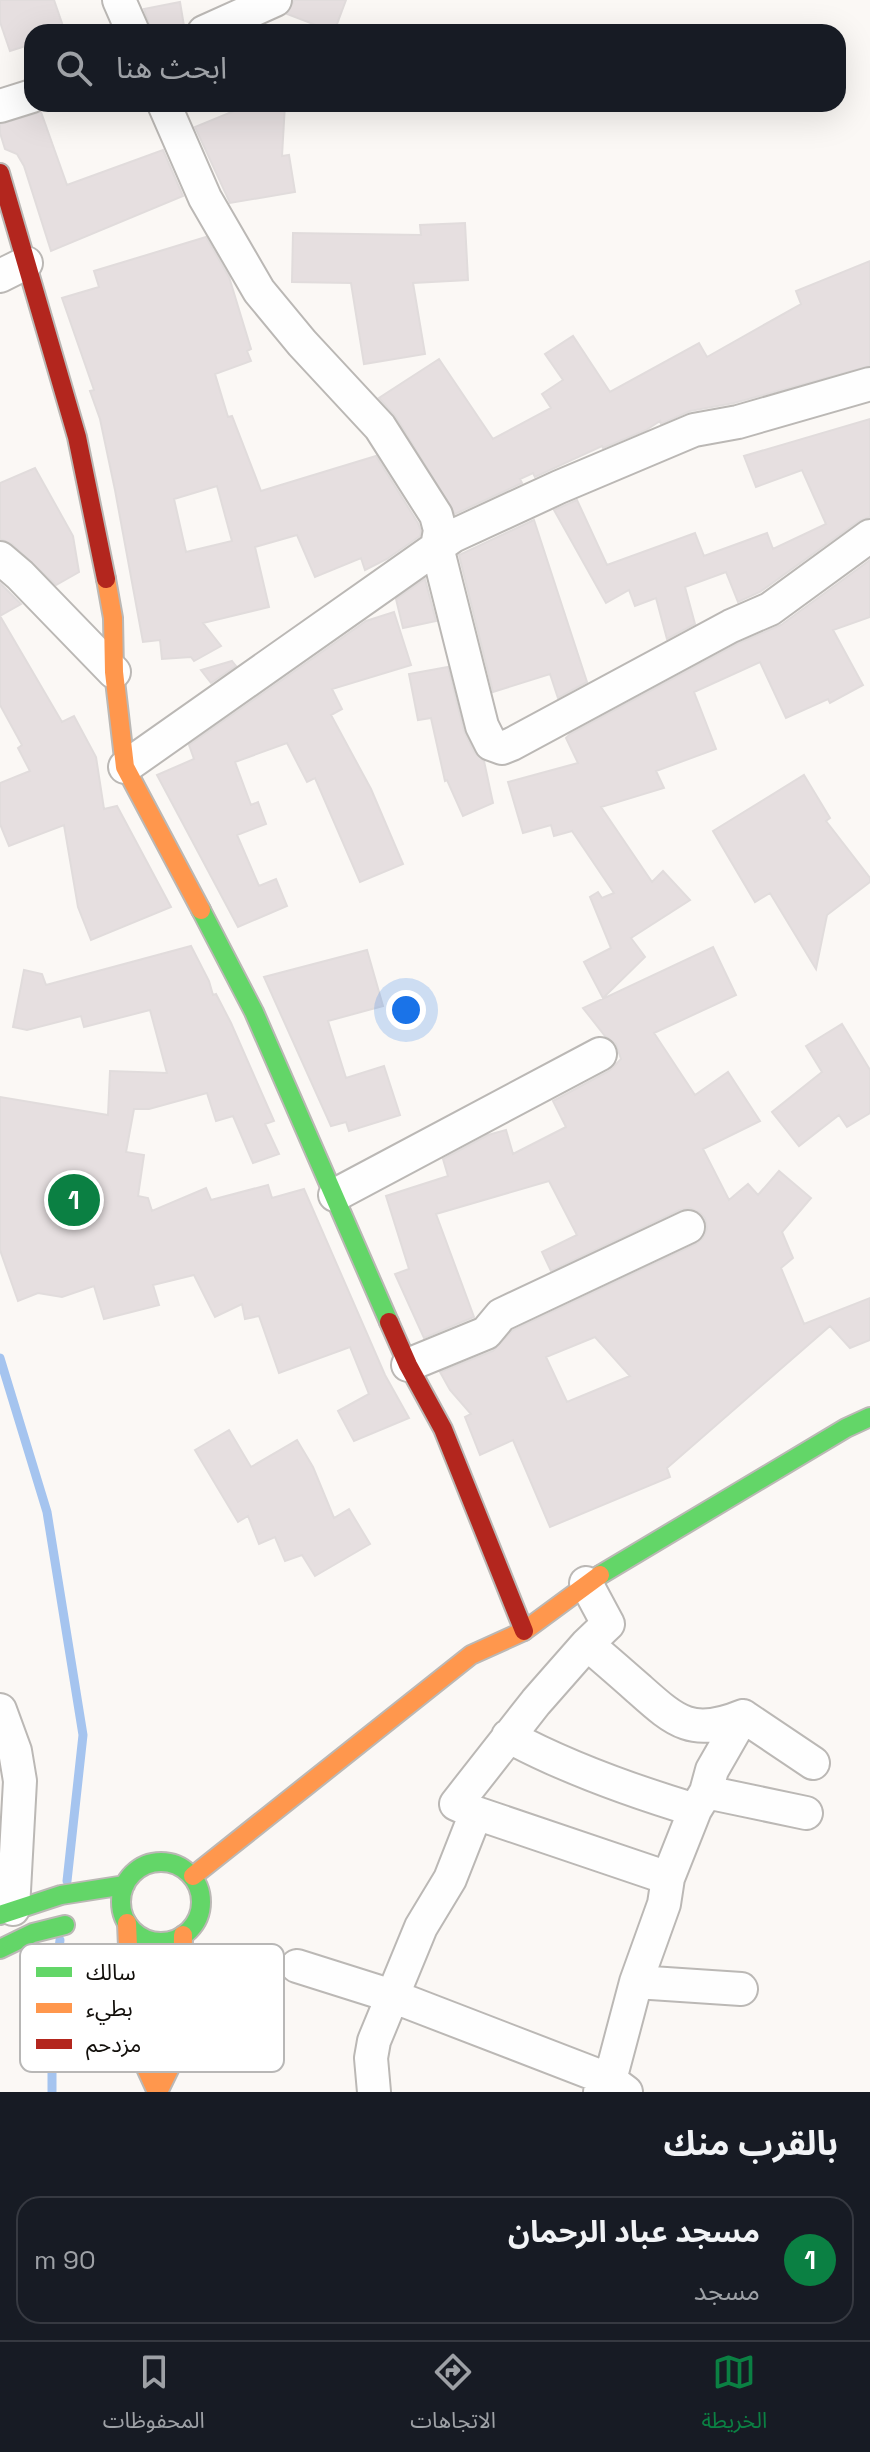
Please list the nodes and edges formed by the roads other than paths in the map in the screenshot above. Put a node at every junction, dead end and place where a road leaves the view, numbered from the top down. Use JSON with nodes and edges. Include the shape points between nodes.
{"nodes":[{"id":1,"x":119,"y":0,"type":"edge"},
{"id":2,"x":275,"y":0,"type":"edge"},
{"id":3,"x":130,"y":24,"type":"edge"},
{"id":4,"x":222,"y":24,"type":"edge"},
{"id":5,"x":24,"y":98,"type":"edge"},
{"id":6,"x":0,"y":106,"type":"edge"},
{"id":7,"x":167,"y":112,"type":"edge"},
{"id":8,"x":0,"y":173,"type":"edge"},
{"id":9,"x":13,"y":269,"type":"edge"},
{"id":10,"x":870,"y":384,"type":"edge"},
{"id":11,"x":870,"y":536,"type":"edge"},
{"id":12,"x":437,"y":547,"type":"junction"},
{"id":13,"x":0,"y":558,"type":"edge"},
{"id":14,"x":114,"y":672,"type":"junction"},
{"id":15,"x":125,"y":767,"type":"junction"},
{"id":16,"x":600,"y":1054,"type":"dead end"},
{"id":17,"x":335,"y":1195,"type":"junction"},
{"id":18,"x":688,"y":1227,"type":"dead end"},
{"id":19,"x":408,"y":1365,"type":"junction"},
{"id":20,"x":870,"y":1417,"type":"edge"},
{"id":21,"x":586,"y":1583,"type":"junction"},
{"id":22,"x":524,"y":1631,"type":"junction"},
{"id":23,"x":587,"y":1644,"type":"junction"},
{"id":24,"x":0,"y":1710,"type":"edge"},
{"id":25,"x":743,"y":1716,"type":"junction"},
{"id":26,"x":508,"y":1736,"type":"junction"},
{"id":27,"x":813,"y":1763,"type":"dead end"},
{"id":28,"x":701,"y":1801,"type":"junction"},
{"id":29,"x":476,"y":1813,"type":"junction"},
{"id":30,"x":806,"y":1813,"type":"dead end"},
{"id":31,"x":193,"y":1876,"type":"junction"},
{"id":32,"x":668,"y":1878,"type":"junction"},
{"id":33,"x":125,"y":1885,"type":"junction"},
{"id":34,"x":19,"y":1916,"type":"edge"},
{"id":35,"x":125,"y":1917,"type":"junction"},
{"id":36,"x":183,"y":1935,"type":"junction"},
{"id":37,"x":127,"y":1944,"type":"edge"},
{"id":38,"x":183,"y":1944,"type":"edge"},
{"id":39,"x":0,"y":1949,"type":"edge"},
{"id":40,"x":297,"y":1966,"type":"dead end"},
{"id":41,"x":636,"y":1982,"type":"junction"},
{"id":42,"x":741,"y":1989,"type":"dead end"},
{"id":43,"x":392,"y":1996,"type":"junction"},
{"id":44,"x":148,"y":2072,"type":"edge"},
{"id":45,"x":167,"y":2072,"type":"edge"},
{"id":46,"x":612,"y":2088,"type":"edge"},
{"id":47,"x":157,"y":2092,"type":"edge"},
{"id":48,"x":374,"y":2092,"type":"edge"}],
"edges":[{"from":1,"to":3,"type":"street"},
{"from":2,"to":4,"type":"street"},
{"from":5,"to":6,"type":"street"},
{"from":7,"to":12,"type":"street","via":[[205,198],[259,291],[380,427],[436,515]]},
{"from":8,"to":9,"type":"street"},
{"from":9,"to":14,"type":"street","via":[[77,437],[113,618]]},
{"from":10,"to":12,"type":"street","via":[[694,430],[559,487]]},
{"from":11,"to":12,"type":"street","via":[[770,609],[502,748],[491,744],[482,726]]},
{"from":12,"to":15,"type":"street"},
{"from":13,"to":14,"type":"street"},
{"from":14,"to":15,"type":"street"},
{"from":15,"to":17,"type":"street","via":[[254,1012]]},
{"from":16,"to":17,"type":"street"},
{"from":17,"to":19,"type":"street"},
{"from":18,"to":19,"type":"street","via":[[501,1315],[486,1333]]},
{"from":19,"to":22,"type":"street","via":[[443,1429]]},
{"from":20,"to":21,"type":"street"},
{"from":21,"to":22,"type":"street"},
{"from":21,"to":23,"type":"street","via":[[608,1624]]},
{"from":22,"to":31,"type":"street","via":[[471,1655]]},
{"from":23,"to":25,"type":"street","via":[[673,1719],[706,1726]]},
{"from":23,"to":26,"type":"street"},
{"from":24,"to":34,"type":"street","via":[[20,1781]]},
{"from":25,"to":27,"type":"street"},
{"from":25,"to":28,"type":"street"},
{"from":26,"to":28,"type":"street","via":[[644,1794]]},
{"from":26,"to":29,"type":"street","via":[[456,1804]]},
{"from":28,"to":30,"type":"street"},
{"from":28,"to":32,"type":"street"},
{"from":29,"to":32,"type":"street"},
{"from":29,"to":43,"type":"street"},
{"from":31,"to":33,"type":"street","via":[[169,1862],[156,1862],[143,1866]]},
{"from":31,"to":36,"type":"street","via":[[202,1901],[200,1914]]},
{"from":32,"to":41,"type":"street"},
{"from":33,"to":34,"type":"street","via":[[86,1889]]},
{"from":33,"to":35,"type":"street"},
{"from":34,"to":35,"type":"street"},
{"from":34,"to":39,"type":"street"},
{"from":35,"to":36,"type":"street","via":[[146,1939]]},
{"from":35,"to":37,"type":"street"},
{"from":36,"to":38,"type":"street"},
{"from":40,"to":43,"type":"street"},
{"from":41,"to":42,"type":"street"},
{"from":41,"to":46,"type":"street"},
{"from":43,"to":46,"type":"street"},
{"from":43,"to":48,"type":"street","via":[[374,2041]]},
{"from":44,"to":47,"type":"street"},
{"from":45,"to":47,"type":"street"}]}
